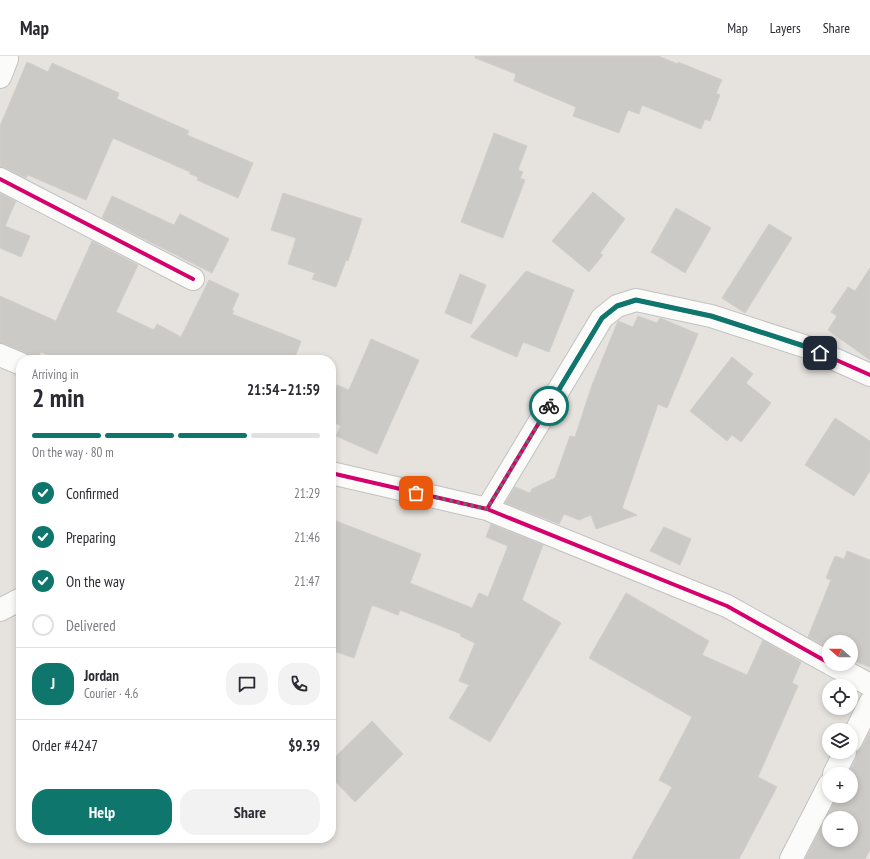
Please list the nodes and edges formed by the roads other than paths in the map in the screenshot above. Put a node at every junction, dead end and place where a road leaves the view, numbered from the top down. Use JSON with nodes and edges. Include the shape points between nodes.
{"nodes":[{"id":1,"x":0,"y":180,"type":"edge"},
{"id":2,"x":193,"y":279,"type":"dead end"},
{"id":3,"x":0,"y":355,"type":"edge"},
{"id":4,"x":16,"y":362,"type":"edge"},
{"id":5,"x":870,"y":375,"type":"edge"},
{"id":6,"x":336,"y":474,"type":"edge"},
{"id":7,"x":487,"y":509,"type":"junction"},
{"id":8,"x":16,"y":602,"type":"edge"},
{"id":9,"x":0,"y":610,"type":"edge"},
{"id":10,"x":822,"y":659,"type":"edge"},
{"id":11,"x":844,"y":671,"type":"edge"},
{"id":12,"x":870,"y":686,"type":"edge"},
{"id":13,"x":870,"y":703,"type":"edge"},
{"id":14,"x":858,"y":727,"type":"edge"},
{"id":15,"x":822,"y":799,"type":"edge"},
{"id":16,"x":791,"y":859,"type":"edge"}],
"edges":[{"from":1,"to":2,"type":"street"},
{"from":3,"to":4,"type":"street"},
{"from":5,"to":7,"type":"street","via":[[807,347],[711,316],[636,300],[617,306],[602,318]]},
{"from":6,"to":7,"type":"street"},
{"from":7,"to":10,"type":"street","via":[[727,606]]},
{"from":8,"to":9,"type":"street"},
{"from":11,"to":12,"type":"street"},
{"from":13,"to":14,"type":"street"},
{"from":15,"to":16,"type":"street"}]}
